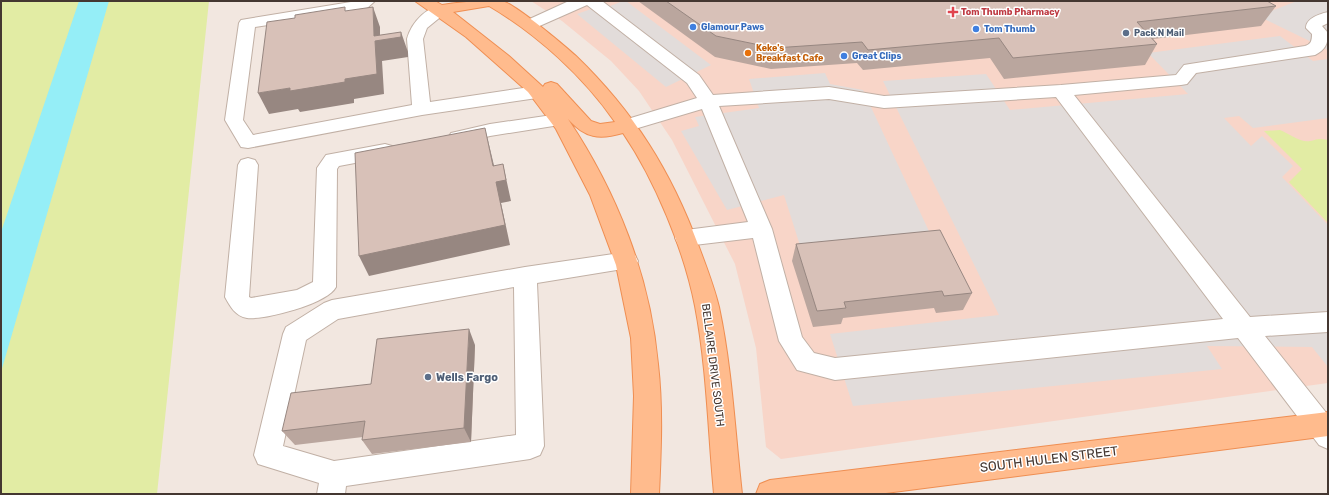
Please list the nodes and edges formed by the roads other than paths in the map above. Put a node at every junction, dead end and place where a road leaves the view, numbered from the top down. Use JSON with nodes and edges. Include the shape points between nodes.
{"nodes":[{"id":1,"x":367,"y":1,"type":"edge"},
{"id":2,"x":489,"y":1,"type":"edge"},
{"id":3,"x":493,"y":1,"type":"edge"},
{"id":4,"x":582,"y":1,"type":"edge"},
{"id":5,"x":592,"y":1,"type":"edge"},
{"id":6,"x":438,"y":4,"type":"edge"},
{"id":7,"x":1328,"y":17,"type":"edge"},
{"id":8,"x":529,"y":25,"type":"junction"},
{"id":9,"x":1324,"y":36,"type":"edge"},
{"id":10,"x":491,"y":49,"type":"junction"},
{"id":11,"x":1061,"y":91,"type":"junction"},
{"id":12,"x":537,"y":92,"type":"junction"},
{"id":13,"x":708,"y":101,"type":"junction"},
{"id":14,"x":422,"y":109,"type":"junction"},
{"id":15,"x":559,"y":120,"type":"junction"},
{"id":16,"x":628,"y":125,"type":"junction"},
{"id":17,"x":439,"y":142,"type":"edge"},
{"id":18,"x":401,"y":148,"type":"edge"},
{"id":19,"x":248,"y":165,"type":"dead end"},
{"id":20,"x":761,"y":229,"type":"junction"},
{"id":21,"x":686,"y":238,"type":"junction"},
{"id":22,"x":627,"y":261,"type":"junction"},
{"id":23,"x":525,"y":276,"type":"junction"},
{"id":24,"x":1328,"y":322,"type":"edge"},
{"id":25,"x":1242,"y":327,"type":"junction"},
{"id":26,"x":1325,"y":428,"type":"edge"},
{"id":27,"x":332,"y":484,"type":"edge"},
{"id":28,"x":644,"y":494,"type":"edge"},
{"id":29,"x":728,"y":494,"type":"edge"},
{"id":30,"x":770,"y":494,"type":"edge"}],
"edges":[{"from":1,"to":14,"type":"lane","via":[[360,6],[247,23],[234,120],[248,142]]},
{"from":2,"to":6,"type":"main road"},
{"from":3,"to":8,"type":"main road","name":"BELLAIRE DRIVE SOUTH"},
{"from":4,"to":8,"type":"lane"},
{"from":5,"to":13,"type":"lane","via":[[693,79]]},
{"from":6,"to":10,"type":"main road"},
{"from":6,"to":14,"type":"lane","via":[[417,29],[415,39]]},
{"from":7,"to":9,"type":"lane","via":[[1314,24],[1314,28]]},
{"from":8,"to":16,"type":"main road","name":"BELLAIRE DRIVE SOUTH","via":[[576,63]]},
{"from":9,"to":11,"type":"lane","via":[[1316,48],[1309,51],[1190,69],[1180,80]]},
{"from":10,"to":12,"type":"main road"},
{"from":10,"to":16,"type":"main road","via":[[510,55],[530,67],[589,128],[604,132]]},
{"from":11,"to":13,"type":"lane","via":[[884,102],[828,93]]},
{"from":11,"to":25,"type":"lane"},
{"from":12,"to":14,"type":"lane"},
{"from":12,"to":15,"type":"main road"},
{"from":13,"to":16,"type":"lane"},
{"from":13,"to":20,"type":"lane"},
{"from":15,"to":17,"type":"lane","via":[[490,130]]},
{"from":15,"to":22,"type":"main road","via":[[594,182]]},
{"from":16,"to":21,"type":"main road","name":"BELLAIRE DRIVE SOUTH","via":[[670,199]]},
{"from":18,"to":19,"type":"lane","via":[[333,160],[327,168],[324,287],[316,293],[287,301],[247,308],[240,304],[237,297]]},
{"from":20,"to":21,"type":"lane"},
{"from":20,"to":25,"type":"lane","via":[[792,341],[806,362],[835,369]]},
{"from":21,"to":29,"type":"main road","name":"BELLAIRE DRIVE SOUTH","via":[[708,312]]},
{"from":22,"to":23,"type":"lane"},
{"from":22,"to":28,"type":"main road","via":[[639,315],[646,364],[648,423]]},
{"from":23,"to":27,"type":"lane","via":[[530,446]]},
{"from":23,"to":27,"type":"lane","via":[[332,310],[295,334],[268,455]]},
{"from":24,"to":25,"type":"lane"},
{"from":25,"to":26,"type":"lane"},
{"from":26,"to":30,"type":"main road","name":"SOUTH HULEN STREET"}]}
